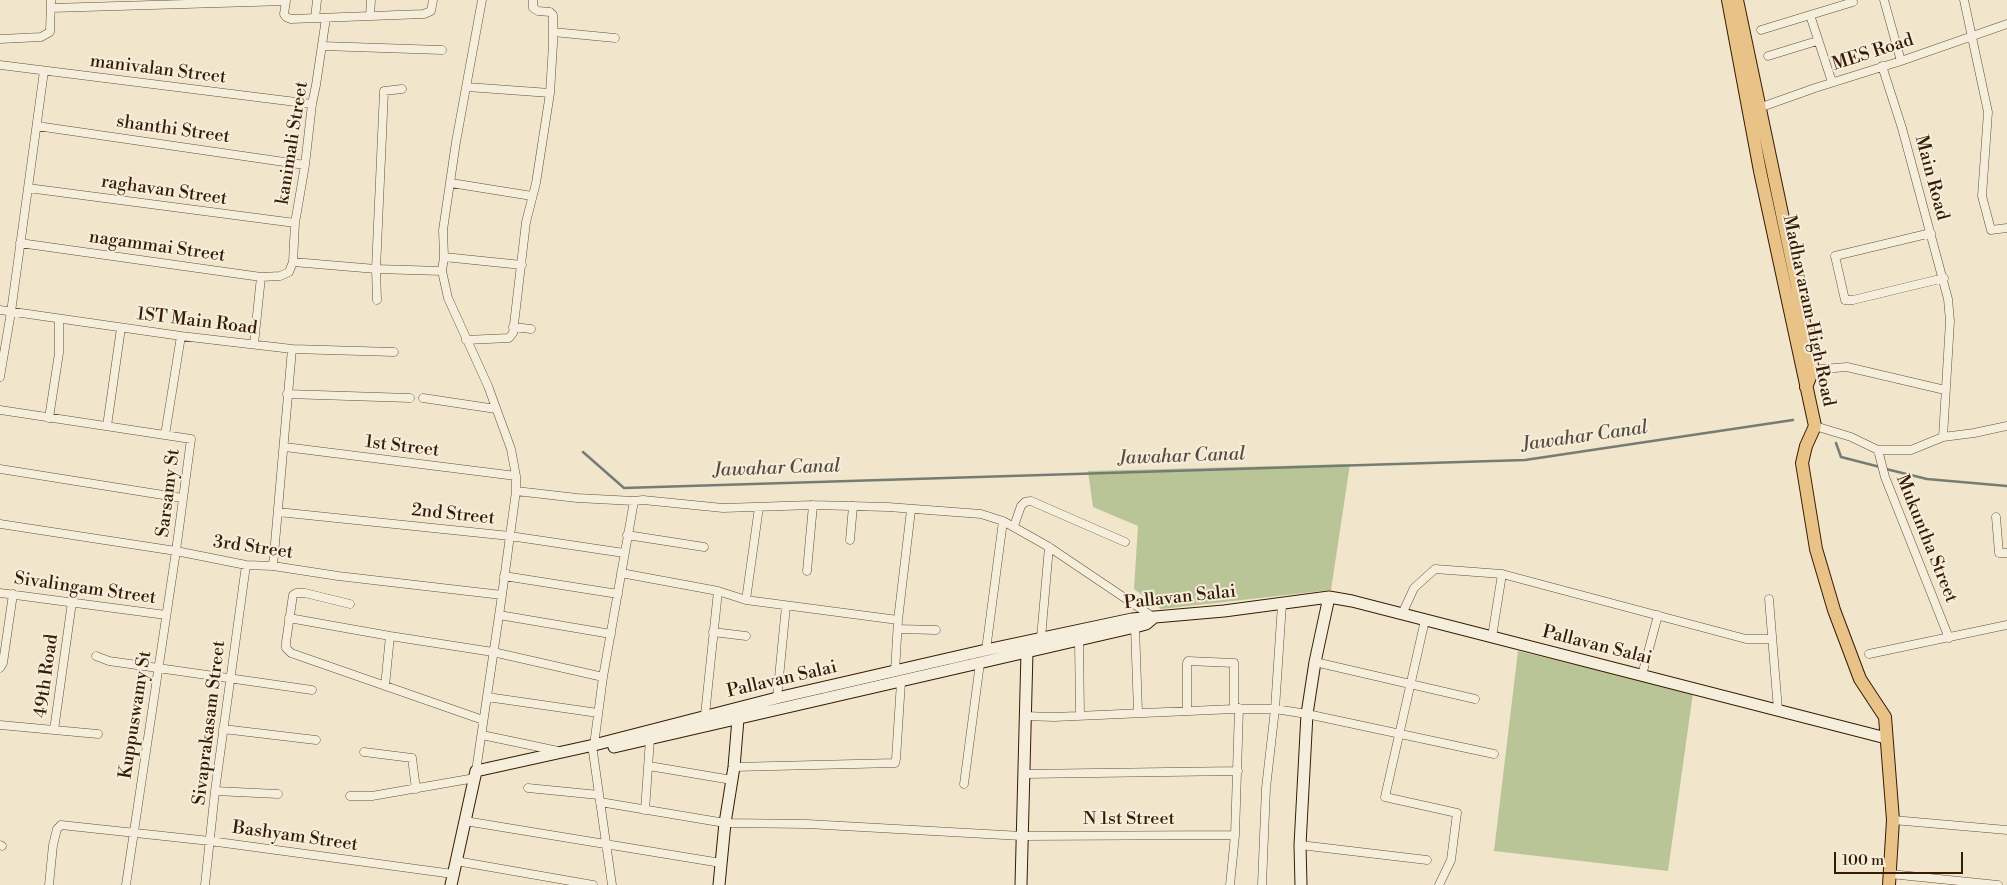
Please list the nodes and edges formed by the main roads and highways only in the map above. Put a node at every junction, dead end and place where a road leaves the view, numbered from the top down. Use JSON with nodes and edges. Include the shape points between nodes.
{"nodes":[{"id":1,"x":1728,"y":0,"type":"edge"},
{"id":2,"x":1737,"y":0,"type":"edge"},
{"id":3,"x":1755,"y":110,"type":"junction"},
{"id":4,"x":1889,"y":880,"type":"edge"}],
"edges":[{"from":1,"to":3,"type":"main road"},
{"from":2,"to":3,"type":"main road"},
{"from":3,"to":4,"type":"main road","name":"Madhavaram High Road","via":[[1797,285],[1808,370],[1806,387],[1815,426],[1802,463],[1816,549],[1834,610],[1860,679],[1885,717],[1893,820]]}]}
